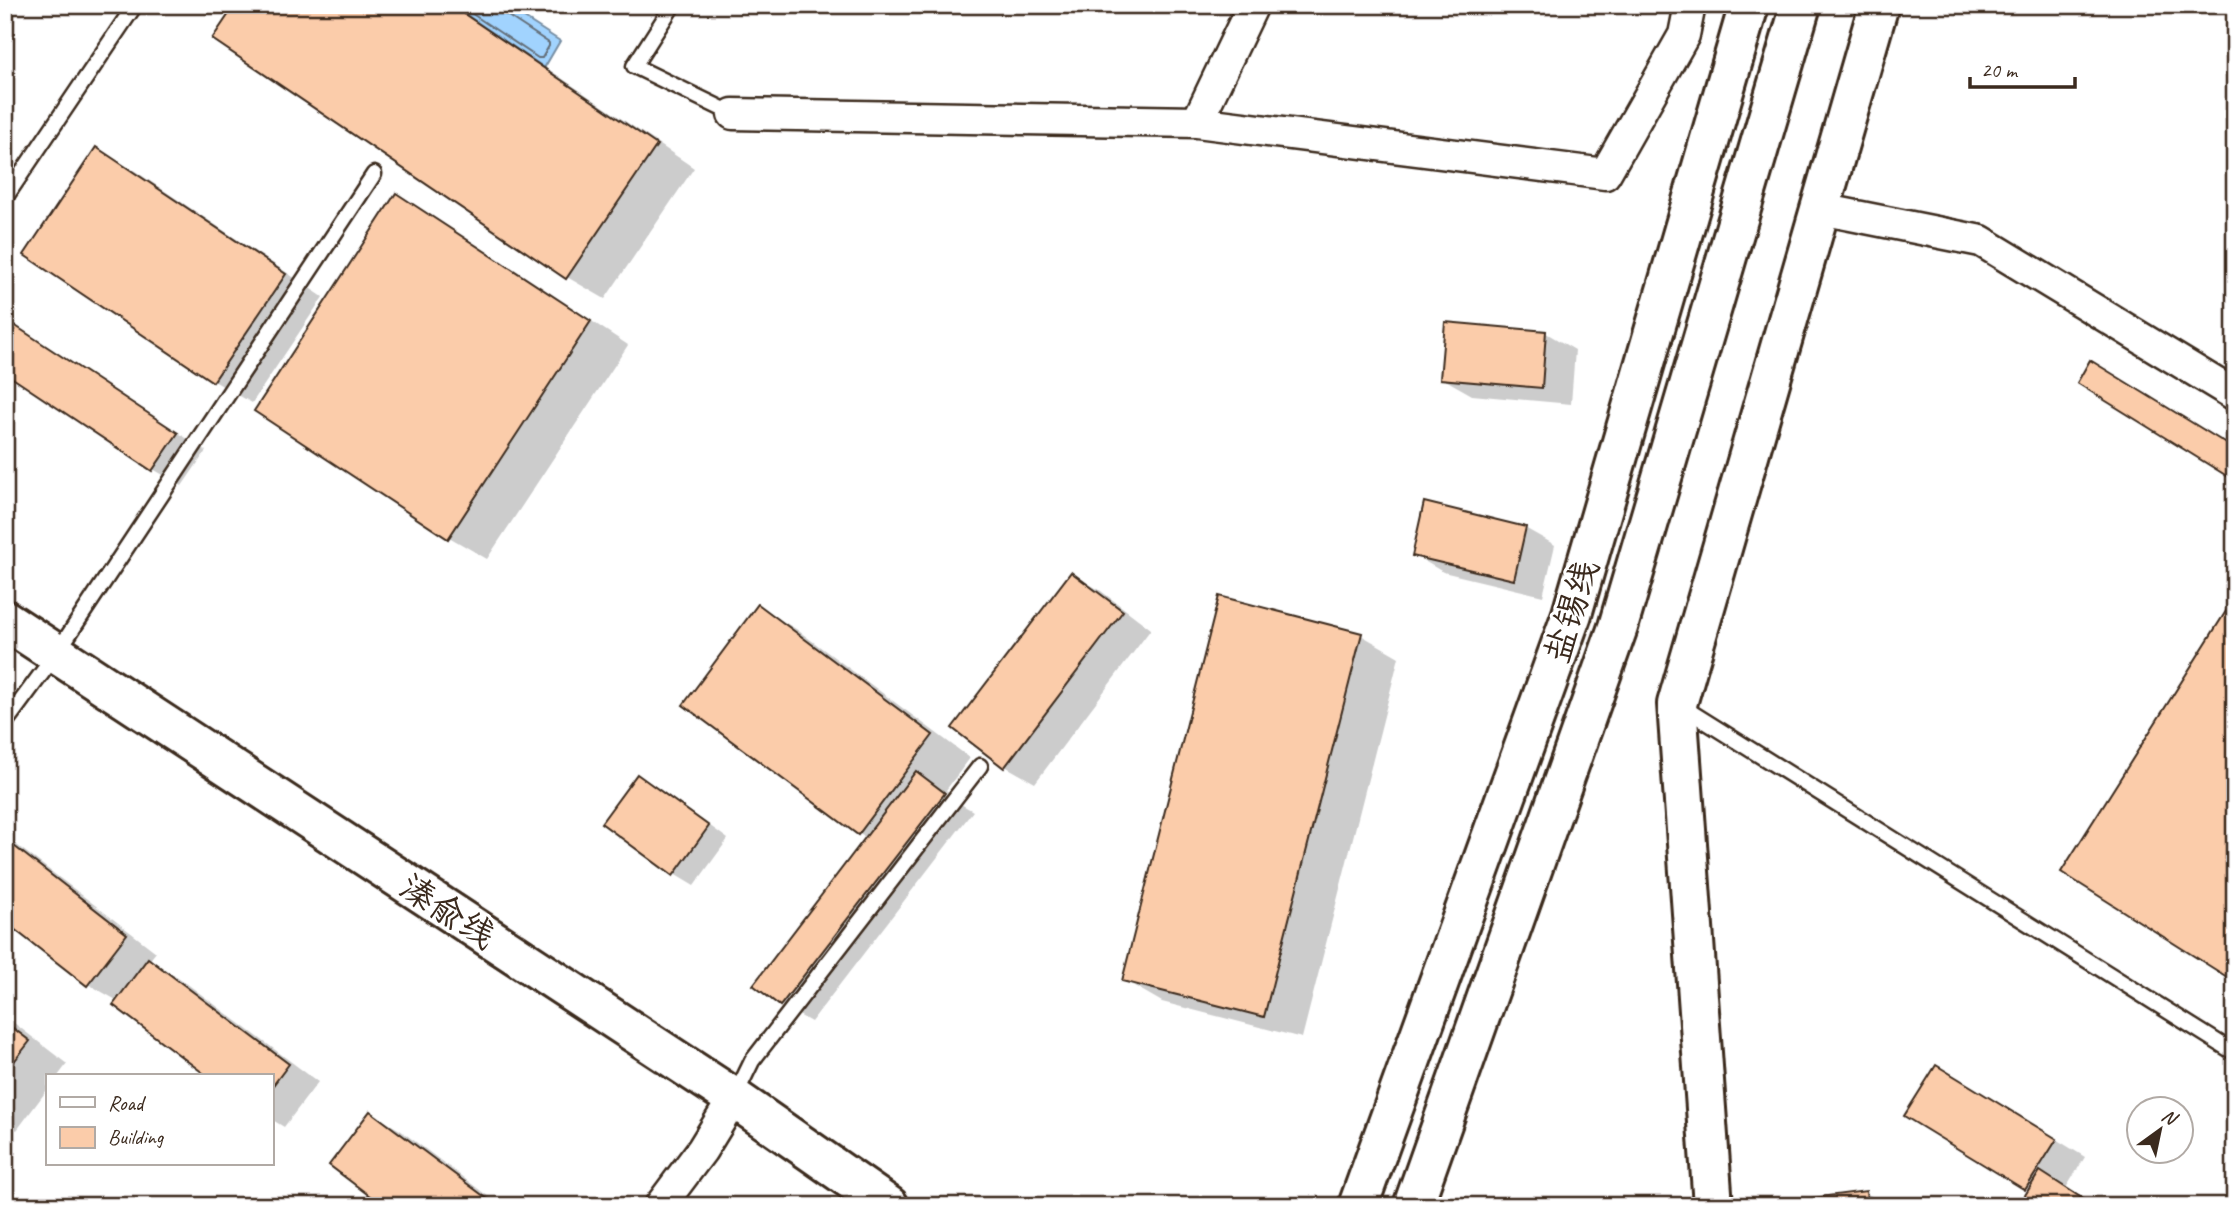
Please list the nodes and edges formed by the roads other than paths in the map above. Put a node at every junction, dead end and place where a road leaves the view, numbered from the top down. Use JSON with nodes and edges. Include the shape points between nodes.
{"nodes":[{"id":1,"x":135,"y":5,"type":"edge"},
{"id":2,"x":673,"y":5,"type":"edge"},
{"id":3,"x":1253,"y":5,"type":"edge"},
{"id":4,"x":1690,"y":5,"type":"edge"},
{"id":5,"x":1749,"y":5,"type":"edge"},
{"id":6,"x":1801,"y":5,"type":"edge"},
{"id":7,"x":1879,"y":5,"type":"edge"},
{"id":8,"x":733,"y":114,"type":"joint"},
{"id":9,"x":1197,"y":122,"type":"junction"},
{"id":10,"x":374,"y":174,"type":"dead end"},
{"id":11,"x":5,"y":198,"type":"edge"},
{"id":12,"x":1821,"y":209,"type":"junction"},
{"id":13,"x":2235,"y":396,"type":"edge"},
{"id":14,"x":5,"y":620,"type":"edge"},
{"id":15,"x":56,"y":654,"type":"junction"},
{"id":16,"x":1677,"y":704,"type":"junction"},
{"id":17,"x":5,"y":723,"type":"edge"},
{"id":18,"x":980,"y":766,"type":"dead end"},
{"id":19,"x":2235,"y":1053,"type":"edge"},
{"id":20,"x":734,"y":1098,"type":"junction"},
{"id":21,"x":660,"y":1206,"type":"edge"},
{"id":22,"x":889,"y":1206,"type":"edge"},
{"id":23,"x":1358,"y":1206,"type":"edge"},
{"id":24,"x":1413,"y":1206,"type":"edge"},
{"id":25,"x":1713,"y":1206,"type":"edge"}],
"edges":[{"from":1,"to":11,"type":"lane"},
{"from":2,"to":8,"type":"lane","via":[[634,66]]},
{"from":3,"to":9,"type":"street"},
{"from":4,"to":9,"type":"street","via":[[1684,35],[1605,174]]},
{"from":5,"to":23,"type":"main road","name":"盐锡线","via":[[1572,614]]},
{"from":6,"to":24,"type":"main road","name":"盐锡线","via":[[1618,627]]},
{"from":7,"to":12,"type":"main road"},
{"from":8,"to":9,"type":"street"},
{"from":10,"to":15,"type":"lane"},
{"from":12,"to":13,"type":"street","via":[[1981,241]]},
{"from":12,"to":16,"type":"main road"},
{"from":14,"to":15,"type":"main road","name":"溱俞线"},
{"from":15,"to":17,"type":"lane"},
{"from":15,"to":20,"type":"main road","name":"溱俞线"},
{"from":16,"to":19,"type":"lane"},
{"from":16,"to":25,"type":"main road"},
{"from":18,"to":20,"type":"lane","via":[[752,1061]]},
{"from":20,"to":21,"type":"street"},
{"from":20,"to":22,"type":"main road","name":"溱俞线"}]}
